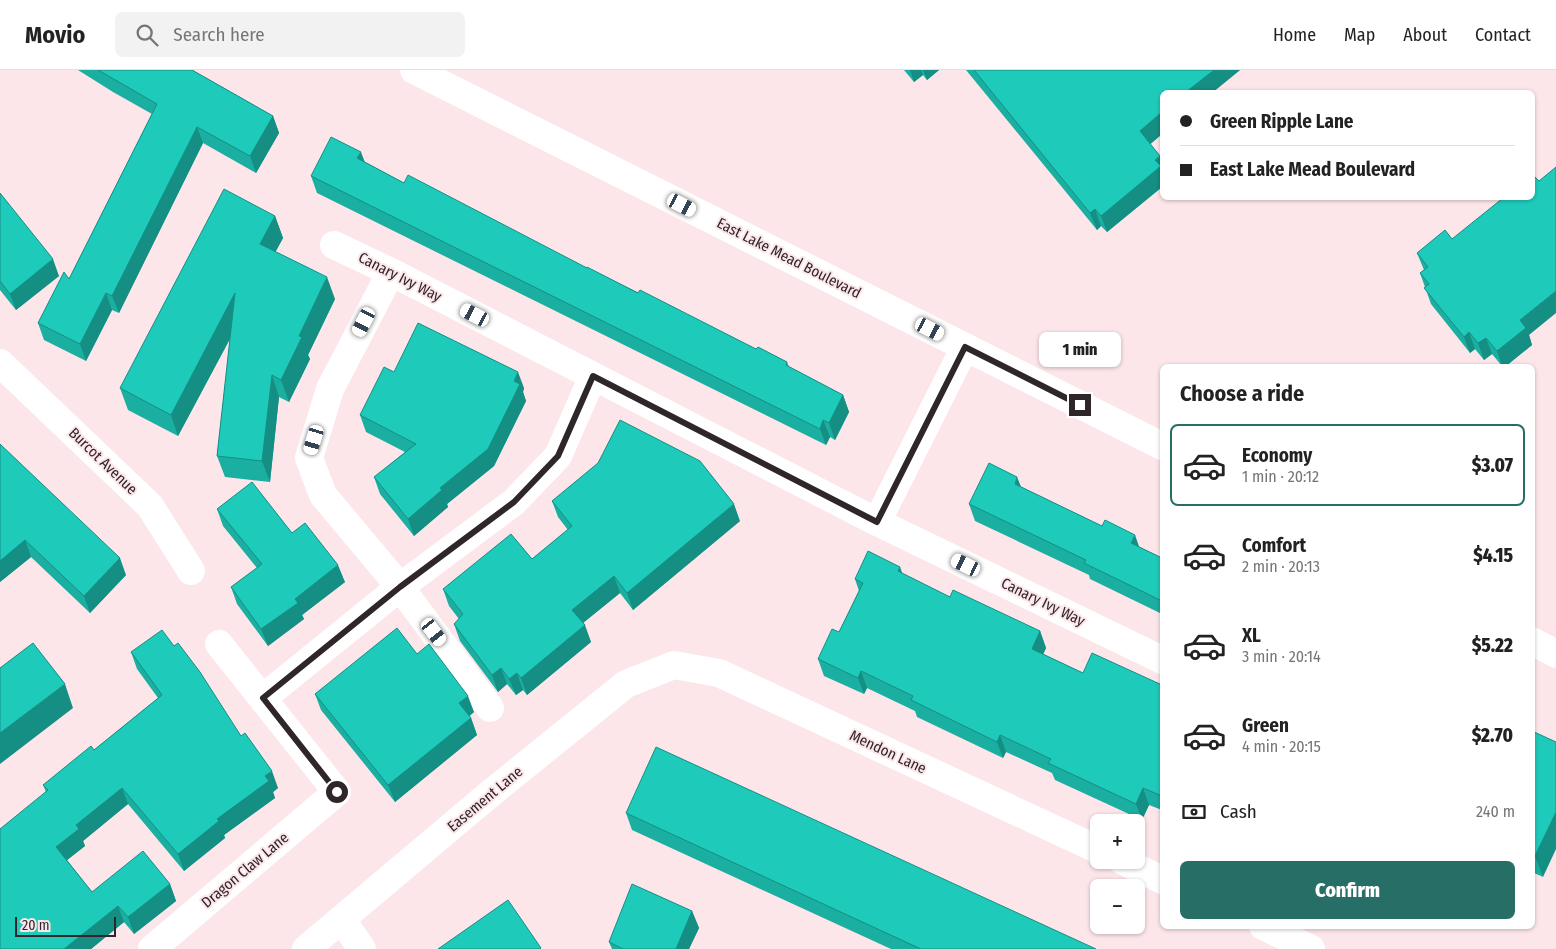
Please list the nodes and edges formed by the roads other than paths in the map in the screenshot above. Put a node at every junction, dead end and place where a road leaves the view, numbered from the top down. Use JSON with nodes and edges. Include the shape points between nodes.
{"nodes":[{"id":1,"x":414,"y":70,"type":"edge"},
{"id":2,"x":334,"y":245,"type":"dead end"},
{"id":3,"x":390,"y":272,"type":"junction"},
{"id":4,"x":965,"y":347,"type":"junction"},
{"id":5,"x":0,"y":363,"type":"edge"},
{"id":6,"x":593,"y":376,"type":"junction"},
{"id":7,"x":1160,"y":445,"type":"edge"},
{"id":8,"x":877,"y":522,"type":"junction"},
{"id":9,"x":191,"y":572,"type":"dead end"},
{"id":10,"x":400,"y":587,"type":"junction"},
{"id":11,"x":1535,"y":643,"type":"edge"},
{"id":12,"x":219,"y":644,"type":"dead end"},
{"id":13,"x":1556,"y":654,"type":"edge"},
{"id":14,"x":1160,"y":659,"type":"edge"},
{"id":15,"x":674,"y":665,"type":"joint"},
{"id":16,"x":263,"y":698,"type":"junction"},
{"id":17,"x":490,"y":708,"type":"dead end"},
{"id":18,"x":1090,"y":846,"type":"edge"},
{"id":19,"x":1139,"y":869,"type":"edge"},
{"id":20,"x":1160,"y":879,"type":"edge"},
{"id":21,"x":342,"y":920,"type":"junction"},
{"id":22,"x":1269,"y":929,"type":"edge"},
{"id":23,"x":152,"y":949,"type":"edge"},
{"id":24,"x":306,"y":949,"type":"edge"},
{"id":25,"x":362,"y":949,"type":"edge"},
{"id":26,"x":1311,"y":949,"type":"edge"}],
"edges":[{"from":1,"to":4,"type":"street","name":"East Lake Mead Boulevard"},
{"from":2,"to":3,"type":"street","name":"Canary Ivy Way"},
{"from":3,"to":6,"type":"street","name":"Canary Ivy Way"},
{"from":3,"to":10,"type":"street","via":[[330,389],[309,458],[324,494]]},
{"from":4,"to":7,"type":"street","name":"East Lake Mead Boulevard"},
{"from":4,"to":8,"type":"street"},
{"from":5,"to":9,"type":"street","name":"Burcot Avenue","via":[[150,506]]},
{"from":6,"to":8,"type":"street","name":"Canary Ivy Way"},
{"from":6,"to":10,"type":"street","via":[[558,456],[514,502]]},
{"from":8,"to":14,"type":"street","name":"Canary Ivy Way"},
{"from":10,"to":16,"type":"street"},
{"from":10,"to":17,"type":"street"},
{"from":11,"to":13,"type":"street"},
{"from":12,"to":16,"type":"street"},
{"from":15,"to":18,"type":"street","name":"Mendon Lane","via":[[719,673]]},
{"from":15,"to":21,"type":"street","name":"Easement Lane","via":[[626,684]]},
{"from":16,"to":23,"type":"street","name":"Dragon Claw Lane","via":[[337,792]]},
{"from":19,"to":20,"type":"street"},
{"from":21,"to":24,"type":"street","name":"Easement Lane"},
{"from":21,"to":25,"type":"street"},
{"from":22,"to":26,"type":"street"}]}
